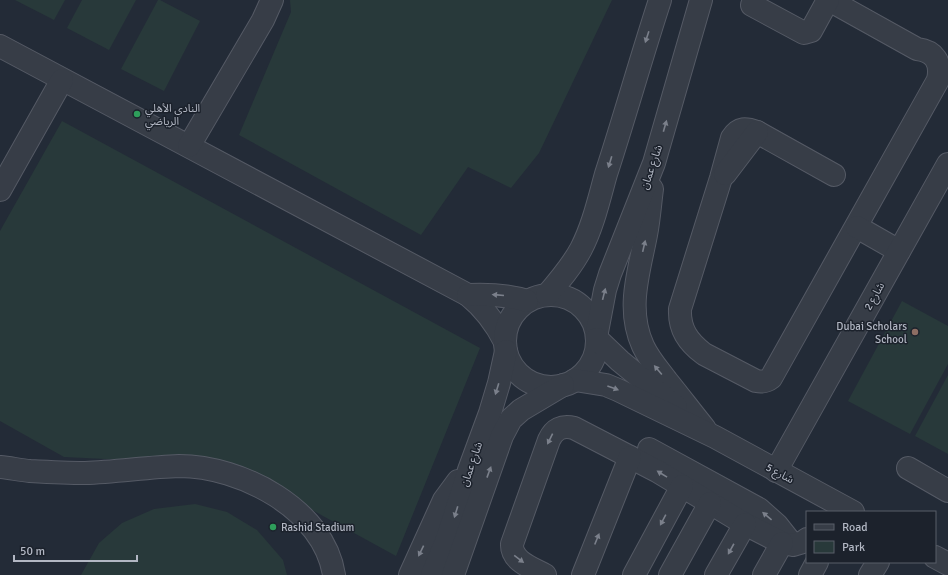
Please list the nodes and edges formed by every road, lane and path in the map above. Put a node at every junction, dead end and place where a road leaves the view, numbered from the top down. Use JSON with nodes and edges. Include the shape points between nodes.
{"nodes":[{"id":1,"x":272,"y":0,"type":"edge"},
{"id":2,"x":660,"y":0,"type":"edge"},
{"id":3,"x":701,"y":0,"type":"edge"},
{"id":4,"x":828,"y":0,"type":"edge"},
{"id":5,"x":752,"y":5,"type":"dead end"},
{"id":6,"x":0,"y":46,"type":"edge"},
{"id":7,"x":62,"y":80,"type":"junction"},
{"id":8,"x":189,"y":146,"type":"junction"},
{"id":9,"x":654,"y":163,"type":"junction"},
{"id":10,"x":948,"y":164,"type":"edge"},
{"id":11,"x":834,"y":175,"type":"dead end"},
{"id":12,"x":0,"y":190,"type":"edge"},
{"id":13,"x":857,"y":227,"type":"junction"},
{"id":14,"x":899,"y":251,"type":"junction"},
{"id":15,"x":468,"y":296,"type":"junction"},
{"id":16,"x":537,"y":298,"type":"junction"},
{"id":17,"x":597,"y":335,"type":"junction"},
{"id":18,"x":505,"y":346,"type":"junction"},
{"id":19,"x":569,"y":383,"type":"junction"},
{"id":20,"x":708,"y":433,"type":"junction"},
{"id":21,"x":611,"y":446,"type":"junction"},
{"id":22,"x":630,"y":457,"type":"junction"},
{"id":23,"x":0,"y":467,"type":"edge"},
{"id":24,"x":908,"y":468,"type":"dead end"},
{"id":25,"x":469,"y":470,"type":"junction"},
{"id":26,"x":776,"y":471,"type":"junction"},
{"id":27,"x":682,"y":486,"type":"junction"},
{"id":28,"x":948,"y":491,"type":"edge"},
{"id":29,"x":710,"y":503,"type":"junction"},
{"id":30,"x":817,"y":511,"type":"edge"},
{"id":31,"x":848,"y":511,"type":"edge"},
{"id":32,"x":745,"y":524,"type":"junction"},
{"id":33,"x":794,"y":542,"type":"edge"},
{"id":34,"x":936,"y":558,"type":"edge"},
{"id":35,"x":816,"y":563,"type":"edge"},
{"id":36,"x":877,"y":563,"type":"edge"},
{"id":37,"x":948,"y":564,"type":"edge"},
{"id":38,"x":334,"y":575,"type":"edge"},
{"id":39,"x":410,"y":575,"type":"edge"},
{"id":40,"x":432,"y":575,"type":"edge"},
{"id":41,"x":453,"y":575,"type":"edge"},
{"id":42,"x":545,"y":575,"type":"edge"},
{"id":43,"x":583,"y":575,"type":"edge"},
{"id":44,"x":634,"y":575,"type":"edge"},
{"id":45,"x":670,"y":575,"type":"edge"},
{"id":46,"x":716,"y":575,"type":"edge"},
{"id":47,"x":764,"y":575,"type":"edge"},
{"id":48,"x":810,"y":575,"type":"edge"},
{"id":49,"x":870,"y":575,"type":"edge"}],
"edges":[{"from":1,"to":8,"type":"street","via":[[263,20]]},
{"from":2,"to":16,"type":"street","one_way":true,"via":[[582,248],[572,265]]},
{"from":9,"to":3,"type":"street","name":"شارع عمان","one_way":true},
{"from":4,"to":5,"type":"street","via":[[808,32],[800,32]]},
{"from":4,"to":13,"type":"street","via":[[917,49],[925,50],[936,59],[939,66],[938,80]]},
{"from":6,"to":7,"type":"street"},
{"from":7,"to":8,"type":"street"},
{"from":7,"to":12,"type":"street"},
{"from":8,"to":15,"type":"street"},
{"from":17,"to":9,"type":"street","name":"شارع عمان","one_way":true,"via":[[610,274]]},
{"from":20,"to":9,"type":"street","one_way":true,"via":[[642,346],[634,314],[636,278],[647,230]]},
{"from":10,"to":14,"type":"street","name":"شارع 2"},
{"from":11,"to":13,"type":"street","via":[[757,132],[750,129],[736,132],[682,300],[680,318],[686,336],[704,354],[756,381],[767,381],[774,373]]},
{"from":13,"to":14,"type":"street"},
{"from":14,"to":26,"type":"street","name":"شارع 2"},
{"from":16,"to":15,"type":"street","one_way":true},
{"from":15,"to":18,"type":"street","via":[[489,316]]},
{"from":16,"to":17,"type":"street","via":[[558,295],[579,304],[593,321]]},
{"from":16,"to":18,"type":"street","via":[[518,308],[511,318],[506,329]]},
{"from":17,"to":19,"type":"street","via":[[597,349],[589,367]]},
{"from":17,"to":20,"type":"street","name":"شارع 5","via":[[620,361]]},
{"from":18,"to":19,"type":"street","via":[[510,363],[528,381],[551,387]]},
{"from":18,"to":25,"type":"street","name":"شارع عمان","one_way":true,"via":[[499,383]]},
{"from":19,"to":20,"type":"street","name":"شارع 5","one_way":true,"via":[[606,385]]},
{"from":41,"to":19,"type":"street","name":"شارع عمان","one_way":true,"via":[[502,436],[511,419]]},
{"from":20,"to":26,"type":"street","name":"شارع 5"},
{"from":21,"to":22,"type":"street"},
{"from":33,"to":21,"type":"street","one_way":true,"via":[[759,509],[696,474],[650,450],[631,445]]},
{"from":21,"to":42,"type":"street","one_way":true,"via":[[569,427],[559,428],[551,435],[512,548],[517,559]]},
{"from":27,"to":22,"type":"street","one_way":true},
{"from":43,"to":22,"type":"street","one_way":true},
{"from":23,"to":38,"type":"street","via":[[78,473],[180,466],[209,469],[237,476],[264,488],[304,518],[332,561]]},
{"from":24,"to":28,"type":"street"},
{"from":25,"to":39,"type":"street","one_way":true,"via":[[444,500]]},
{"from":25,"to":40,"type":"street","name":"شارع عمان","one_way":true,"via":[[447,539]]},
{"from":26,"to":30,"type":"street","via":[[808,496],[815,504]]},
{"from":26,"to":31,"type":"street","name":"شارع 5"},
{"from":27,"to":29,"type":"street"},
{"from":27,"to":44,"type":"street","one_way":true},
{"from":29,"to":32,"type":"street"},
{"from":29,"to":45,"type":"street"},
{"from":32,"to":33,"type":"street"},
{"from":32,"to":46,"type":"street","one_way":true},
{"from":33,"to":47,"type":"street"},
{"from":34,"to":37,"type":"street"},
{"from":35,"to":48,"type":"street"},
{"from":36,"to":49,"type":"street"}]}
